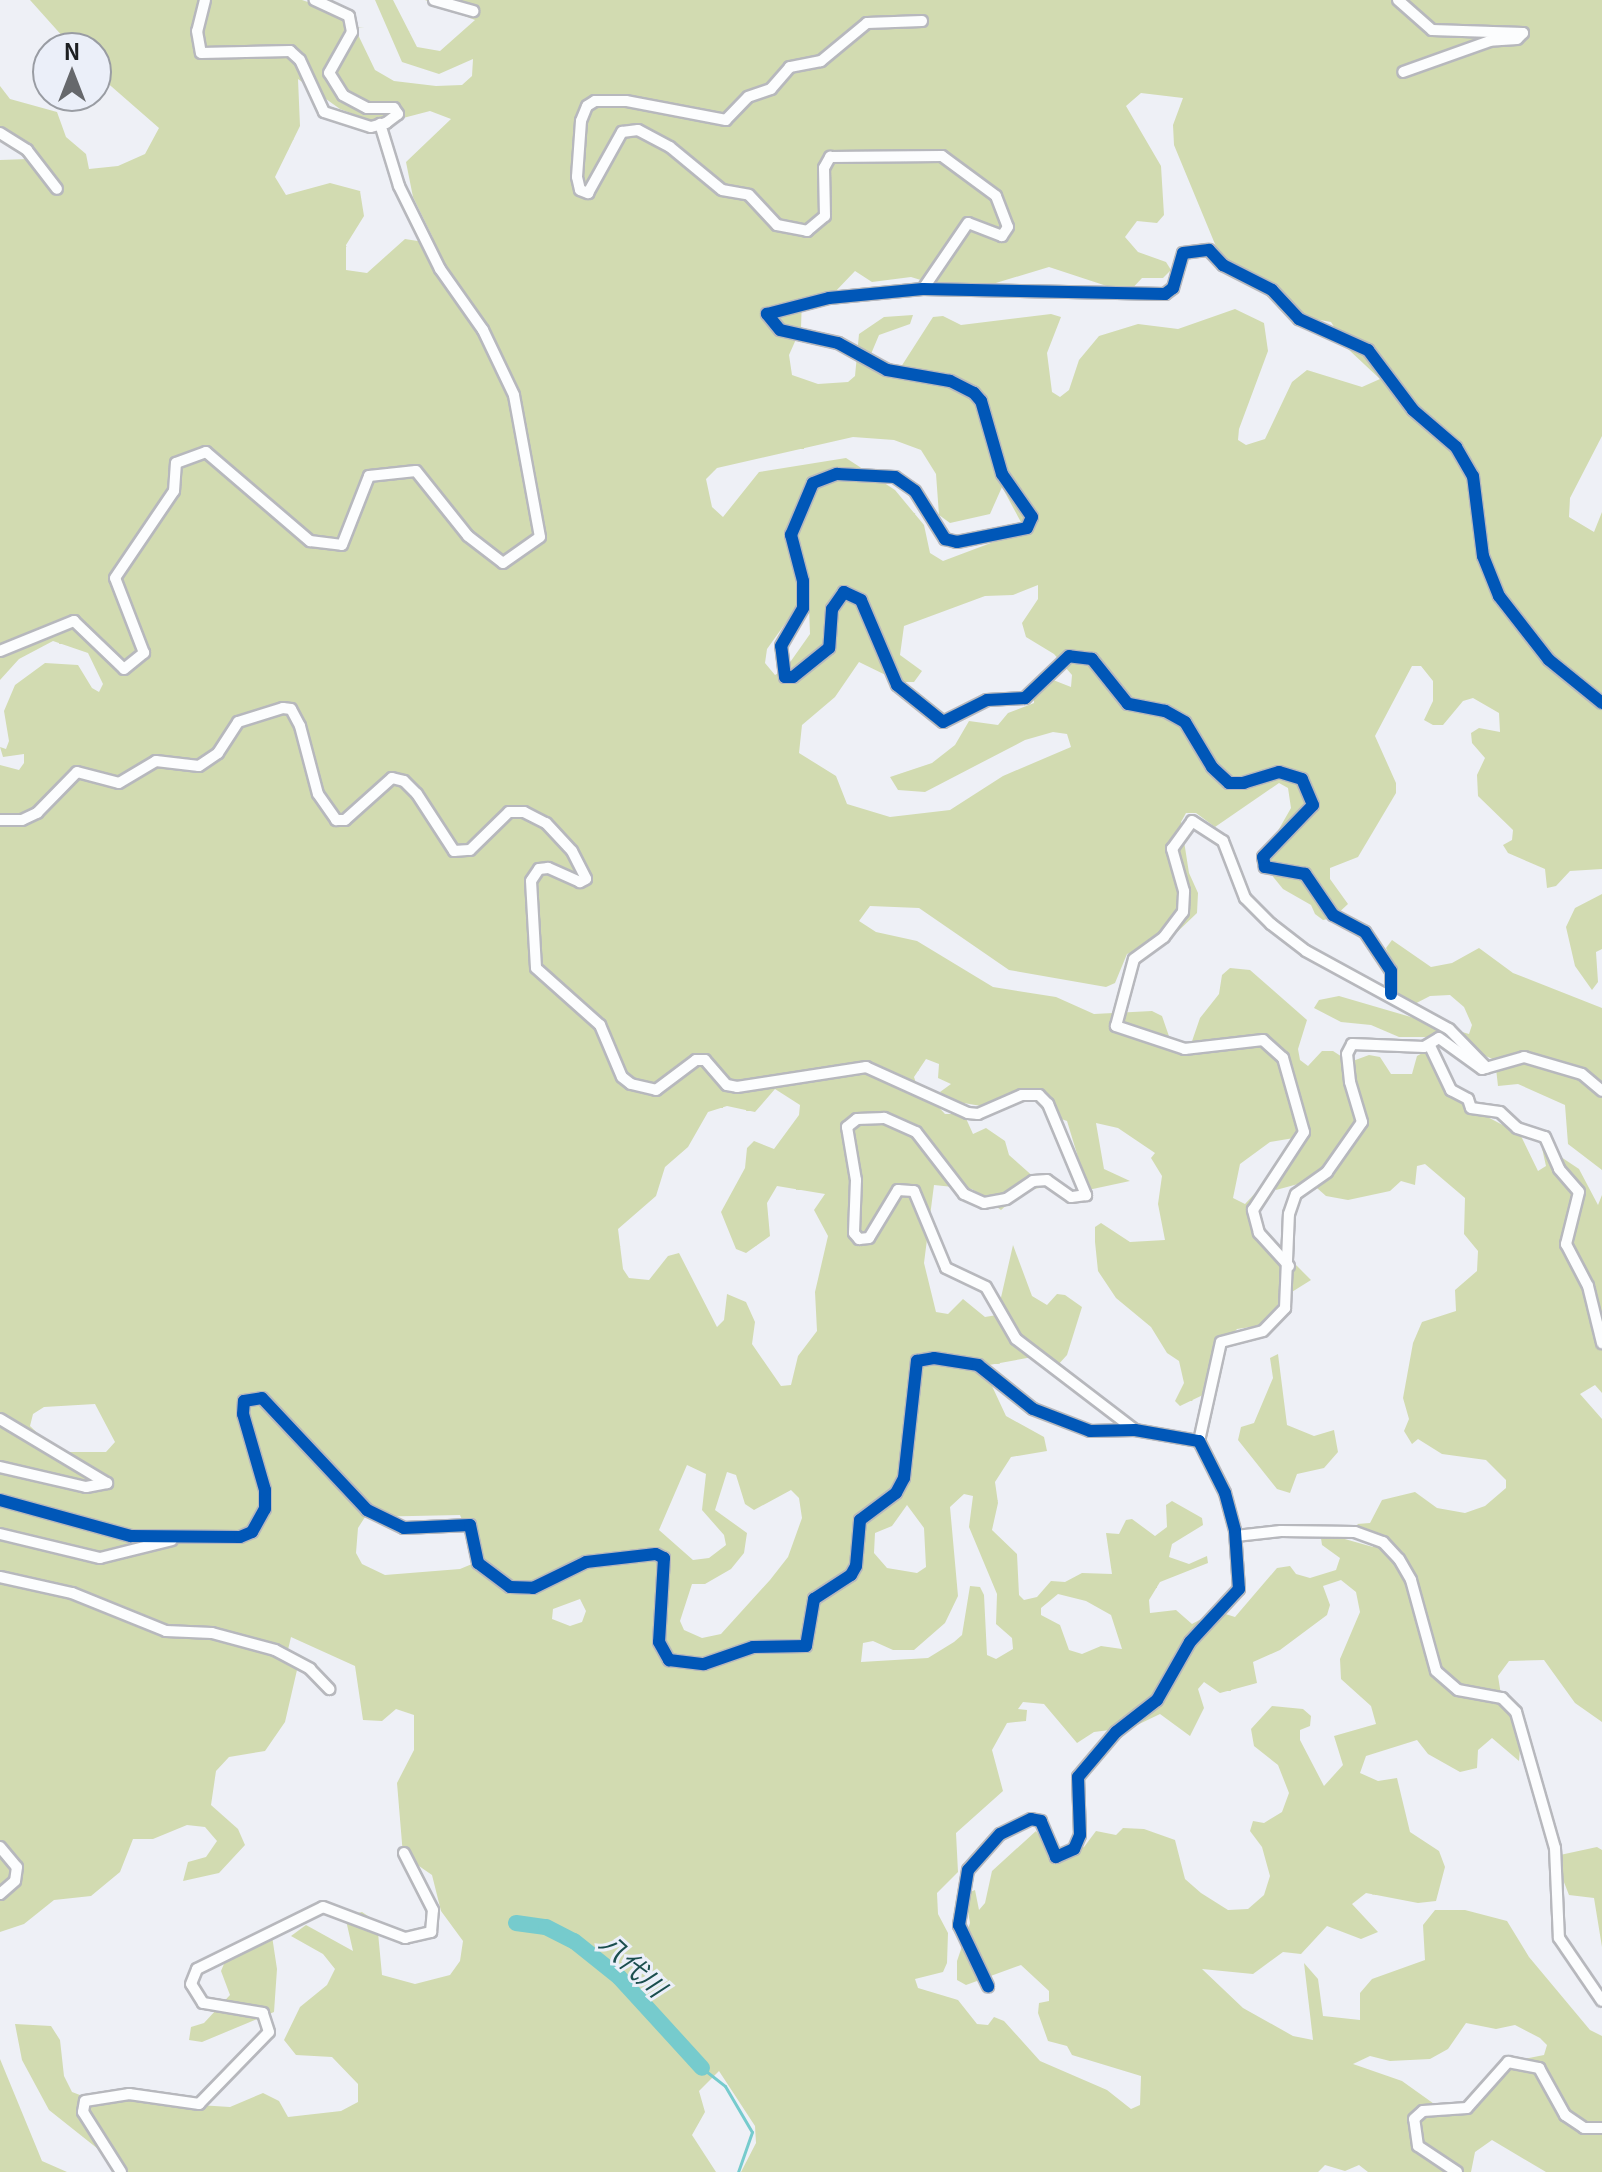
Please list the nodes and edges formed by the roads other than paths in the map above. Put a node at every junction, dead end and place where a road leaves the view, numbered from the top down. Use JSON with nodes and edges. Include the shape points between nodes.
{"nodes":[{"id":1,"x":205,"y":0,"type":"edge"},
{"id":2,"x":315,"y":0,"type":"edge"},
{"id":3,"x":434,"y":0,"type":"edge"},
{"id":4,"x":1398,"y":0,"type":"edge"},
{"id":5,"x":473,"y":11,"type":"dead end"},
{"id":6,"x":922,"y":21,"type":"dead end"},
{"id":7,"x":1403,"y":72,"type":"dead end"},
{"id":8,"x":380,"y":124,"type":"junction"},
{"id":9,"x":0,"y":133,"type":"edge"},
{"id":10,"x":57,"y":189,"type":"dead end"},
{"id":11,"x":923,"y":289,"type":"junction"},
{"id":12,"x":0,"y":651,"type":"edge"},
{"id":13,"x":1602,"y":703,"type":"edge"},
{"id":14,"x":0,"y":820,"type":"edge"},
{"id":15,"x":1391,"y":994,"type":"junction"},
{"id":16,"x":1430,"y":1046,"type":"junction"},
{"id":17,"x":1487,"y":1068,"type":"junction"},
{"id":18,"x":1602,"y":1091,"type":"edge"},
{"id":19,"x":1289,"y":1266,"type":"junction"},
{"id":20,"x":1602,"y":1343,"type":"edge"},
{"id":21,"x":0,"y":1419,"type":"edge"},
{"id":22,"x":1135,"y":1430,"type":"junction"},
{"id":23,"x":1199,"y":1441,"type":"junction"},
{"id":24,"x":0,"y":1467,"type":"edge"},
{"id":25,"x":0,"y":1500,"type":"edge"},
{"id":26,"x":0,"y":1534,"type":"edge"},
{"id":27,"x":1236,"y":1536,"type":"junction"},
{"id":28,"x":177,"y":1537,"type":"junction"},
{"id":29,"x":0,"y":1577,"type":"edge"},
{"id":30,"x":329,"y":1689,"type":"dead end"},
{"id":31,"x":0,"y":1847,"type":"edge"},
{"id":32,"x":404,"y":1853,"type":"dead end"},
{"id":33,"x":0,"y":1894,"type":"edge"},
{"id":34,"x":988,"y":1986,"type":"dead end"},
{"id":35,"x":1602,"y":2001,"type":"edge"},
{"id":36,"x":1602,"y":2128,"type":"edge"},
{"id":37,"x":121,"y":2172,"type":"edge"},
{"id":38,"x":1457,"y":2172,"type":"edge"}],
"edges":[{"from":1,"to":8,"type":"street","via":[[197,31],[201,53],[290,51],[300,60],[324,112],[371,127]]},
{"from":2,"to":8,"type":"street","via":[[349,16],[352,32],[329,73],[343,95],[367,108],[394,108],[398,114]]},
{"from":3,"to":5,"type":"street"},
{"from":4,"to":7,"type":"street","via":[[1432,30],[1523,33]]},
{"from":6,"to":11,"type":"street","via":[[867,23],[821,61],[790,67],[771,89],[748,97],[726,120],[626,101],[595,101],[581,121],[577,177],[580,190],[588,193],[622,132],[638,130],[670,147],[722,190],[749,195],[777,225],[807,231],[825,216],[824,168],[830,157],[942,156],[996,196],[1008,227],[1002,236],[968,223]]},
{"from":8,"to":12,"type":"street","via":[[399,186],[433,255],[483,330],[514,395],[540,537],[503,563],[468,536],[416,471],[369,476],[342,545],[310,541],[206,452],[176,463],[174,491],[115,578],[144,653],[124,669],[74,621]]},
{"from":9,"to":10,"type":"street","via":[[27,150]]},
{"from":11,"to":13,"type":"street","via":[[1165,294],[1173,288],[1183,253],[1209,250],[1223,265],[1272,290],[1299,319],[1368,350],[1413,410],[1456,447],[1473,476],[1483,556],[1499,596],[1549,660]]},
{"from":11,"to":15,"type":"street","via":[[829,298],[767,314],[780,330],[838,343],[887,370],[950,381],[974,393],[981,401],[1002,474],[1032,521],[1027,528],[957,542],[945,539],[915,491],[895,477],[837,474],[813,483],[791,535],[803,581],[803,608],[781,646],[785,677],[806,669],[829,648],[832,609],[844,592],[861,600],[897,685],[943,722],[987,700],[1025,698],[1069,656],[1092,659],[1128,704],[1165,711],[1185,722],[1212,767],[1229,783],[1279,772],[1302,779],[1313,805],[1263,857],[1265,867],[1305,874],[1333,915],[1378,944],[1391,971]]},
{"from":14,"to":22,"type":"street","via":[[22,820],[37,813],[77,772],[119,783],[156,761],[199,766],[218,753],[238,722],[283,708],[291,709],[300,726],[318,794],[336,820],[345,820],[392,778],[417,794],[454,851],[470,850],[509,812],[524,812],[546,823],[572,851],[586,879],[580,882],[548,868],[539,869],[531,881],[536,968],[600,1025],[622,1077],[631,1084],[656,1090],[696,1060],[705,1060],[727,1085],[737,1087],[866,1067],[968,1113],[978,1114],[1022,1095],[1039,1095],[1048,1104],[1086,1195],[1071,1197],[1047,1180],[1033,1181],[1006,1199],[984,1203],[964,1194],[916,1132],[884,1118],[857,1119],[847,1127],[856,1180],[854,1233],[859,1239],[869,1238],[898,1190],[914,1191],[946,1268],[986,1287],[1016,1339]]},
{"from":15,"to":17,"type":"street","via":[[1449,1029]]},
{"from":15,"to":19,"type":"street","via":[[1341,971],[1271,924],[1245,898],[1223,841],[1192,821],[1172,849],[1184,891],[1183,912],[1171,931],[1134,959],[1116,1026],[1185,1049],[1263,1040],[1283,1058],[1304,1132],[1253,1210],[1259,1233]]},
{"from":16,"to":17,"type":"street","via":[[1443,1039],[1478,1068]]},
{"from":16,"to":19,"type":"street","via":[[1359,1041],[1348,1049],[1353,1103],[1362,1122],[1327,1172],[1296,1194],[1289,1214]]},
{"from":16,"to":20,"type":"street","via":[[1451,1090],[1468,1099],[1471,1108],[1500,1112],[1517,1128],[1545,1137],[1559,1169],[1579,1192],[1566,1244],[1588,1286]]},
{"from":17,"to":18,"type":"street","via":[[1524,1057],[1582,1074]]},
{"from":19,"to":23,"type":"street","via":[[1289,1292],[1277,1319],[1245,1339],[1221,1342]]},
{"from":21,"to":24,"type":"street","via":[[107,1483],[86,1487]]},
{"from":22,"to":23,"type":"street"},
{"from":22,"to":28,"type":"street","via":[[1090,1431],[1033,1409],[978,1365],[934,1358],[917,1361],[904,1478],[896,1493],[860,1520],[856,1566],[814,1599],[806,1646],[753,1647],[704,1664],[669,1660],[659,1642],[664,1558],[656,1554],[586,1562],[533,1588],[510,1587],[478,1563],[470,1525],[404,1528],[375,1516],[262,1398],[244,1401],[243,1414],[265,1490],[259,1523],[240,1537]]},
{"from":23,"to":27,"type":"street","via":[[1225,1493]]},
{"from":25,"to":28,"type":"street","via":[[131,1536]]},
{"from":26,"to":28,"type":"street","via":[[100,1558]]},
{"from":27,"to":34,"type":"street","via":[[1239,1589],[1190,1642],[1157,1700],[1116,1732],[1078,1777],[1080,1835],[1074,1849],[1056,1857],[1041,1821],[1031,1819],[1000,1834],[968,1870],[959,1925]]},
{"from":27,"to":35,"type":"street","via":[[1355,1532],[1383,1542],[1399,1559],[1411,1580],[1436,1671],[1458,1690],[1502,1698],[1516,1712],[1555,1848],[1559,1938]]},
{"from":29,"to":30,"type":"street","via":[[72,1593],[166,1631],[212,1633],[275,1650],[310,1669]]},
{"from":31,"to":33,"type":"street","via":[[17,1867],[15,1881]]},
{"from":32,"to":37,"type":"street","via":[[433,1910],[431,1932],[405,1938],[323,1907],[197,1969],[191,1984],[203,2003],[263,2013],[269,2032],[199,2104],[129,2094],[85,2101],[83,2112]]},
{"from":36,"to":38,"type":"street","via":[[1584,2128],[1565,2115],[1539,2068],[1508,2062],[1467,2108],[1423,2111],[1414,2119],[1418,2146]]}]}
